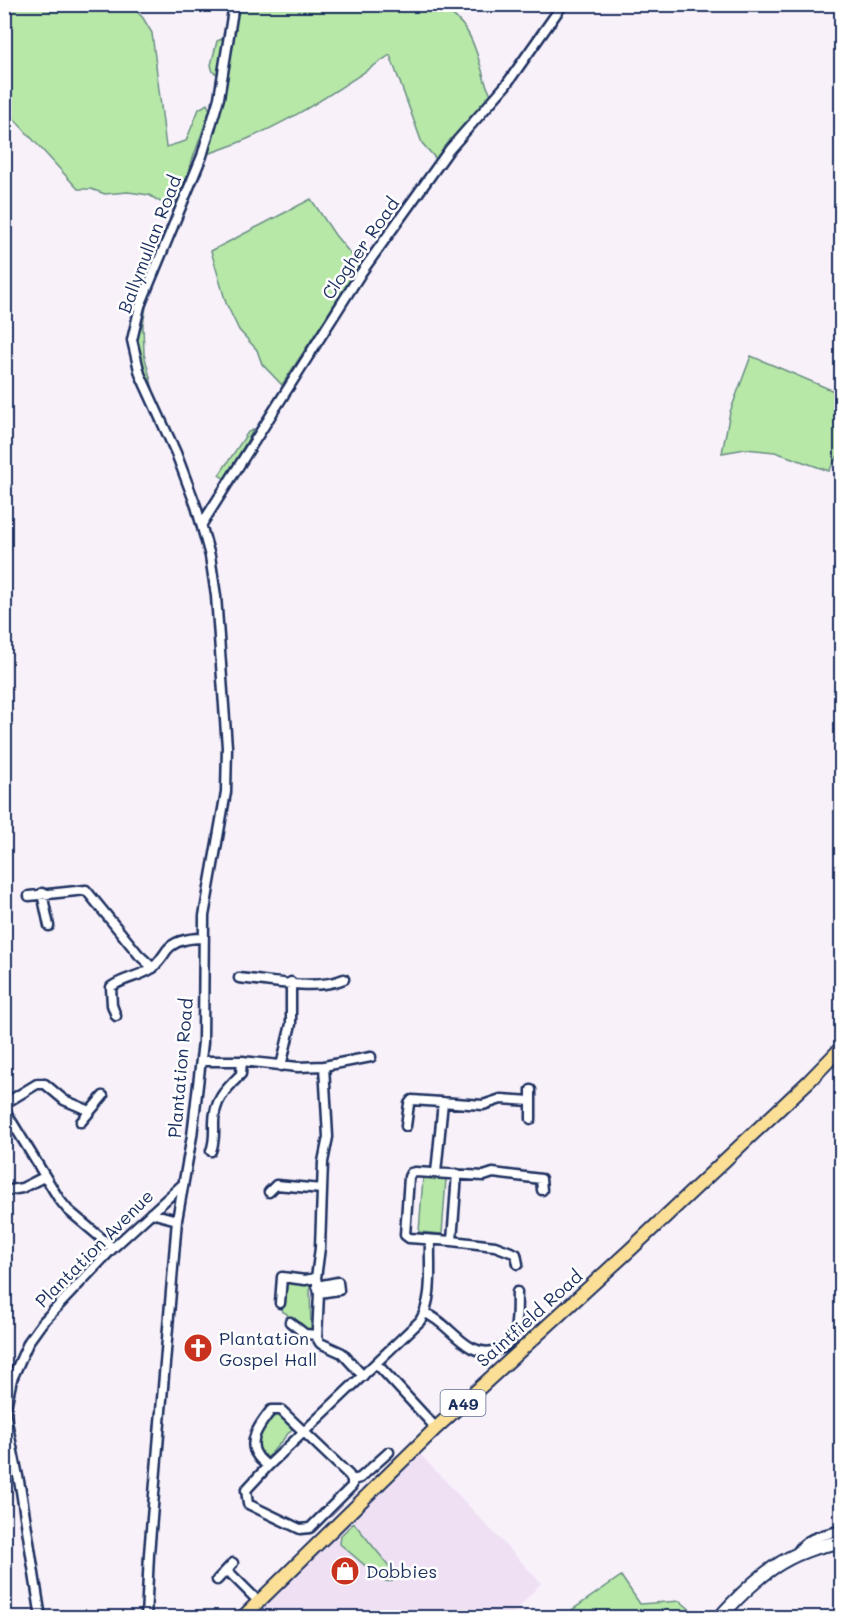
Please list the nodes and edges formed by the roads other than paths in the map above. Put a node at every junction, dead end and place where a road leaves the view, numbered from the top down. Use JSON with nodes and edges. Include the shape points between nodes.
{"nodes":[{"id":1,"x":234,"y":4,"type":"edge"},
{"id":2,"x":563,"y":4,"type":"edge"},
{"id":3,"x":202,"y":524,"type":"junction"},
{"id":4,"x":42,"y":893,"type":"junction"},
{"id":5,"x":30,"y":896,"type":"dead end"},
{"id":6,"x":49,"y":926,"type":"dead end"},
{"id":7,"x":202,"y":938,"type":"junction"},
{"id":8,"x":153,"y":968,"type":"junction"},
{"id":9,"x":239,"y":978,"type":"dead end"},
{"id":10,"x":344,"y":979,"type":"dead end"},
{"id":11,"x":291,"y":982,"type":"junction"},
{"id":12,"x":116,"y":1016,"type":"dead end"},
{"id":13,"x":842,"y":1047,"type":"edge"},
{"id":14,"x":371,"y":1057,"type":"dead end"},
{"id":15,"x":201,"y":1061,"type":"junction"},
{"id":16,"x":242,"y":1061,"type":"junction"},
{"id":17,"x":281,"y":1066,"type":"junction"},
{"id":18,"x":324,"y":1066,"type":"junction"},
{"id":19,"x":531,"y":1090,"type":"dead end"},
{"id":20,"x":103,"y":1096,"type":"dead end"},
{"id":21,"x":531,"y":1101,"type":"junction"},
{"id":22,"x":443,"y":1102,"type":"junction"},
{"id":23,"x":4,"y":1104,"type":"edge"},
{"id":24,"x":4,"y":1109,"type":"edge"},
{"id":25,"x":90,"y":1111,"type":"junction"},
{"id":26,"x":531,"y":1119,"type":"dead end"},
{"id":27,"x":81,"y":1122,"type":"dead end"},
{"id":28,"x":406,"y":1126,"type":"dead end"},
{"id":29,"x":210,"y":1151,"type":"dead end"},
{"id":30,"x":436,"y":1173,"type":"junction"},
{"id":31,"x":457,"y":1174,"type":"junction"},
{"id":32,"x":44,"y":1177,"type":"junction"},
{"id":33,"x":182,"y":1185,"type":"junction"},
{"id":34,"x":273,"y":1185,"type":"dead end"},
{"id":35,"x":322,"y":1189,"type":"junction"},
{"id":36,"x":542,"y":1190,"type":"dead end"},
{"id":37,"x":4,"y":1191,"type":"edge"},
{"id":38,"x":151,"y":1213,"type":"junction"},
{"id":39,"x":177,"y":1221,"type":"junction"},
{"id":40,"x":430,"y":1240,"type":"junction"},
{"id":41,"x":452,"y":1241,"type":"junction"},
{"id":42,"x":113,"y":1248,"type":"junction"},
{"id":43,"x":518,"y":1264,"type":"dead end"},
{"id":44,"x":318,"y":1286,"type":"junction"},
{"id":45,"x":517,"y":1292,"type":"dead end"},
{"id":46,"x":280,"y":1303,"type":"dead end"},
{"id":47,"x":425,"y":1312,"type":"junction"},
{"id":48,"x":290,"y":1322,"type":"dead end"},
{"id":49,"x":316,"y":1335,"type":"junction"},
{"id":50,"x":481,"y":1353,"type":"junction"},
{"id":51,"x":376,"y":1363,"type":"junction"},
{"id":52,"x":478,"y":1364,"type":"dead end"},
{"id":53,"x":363,"y":1376,"type":"junction"},
{"id":54,"x":436,"y":1428,"type":"junction"},
{"id":55,"x":303,"y":1431,"type":"junction"},
{"id":56,"x":388,"y":1452,"type":"dead end"},
{"id":57,"x":268,"y":1466,"type":"junction"},
{"id":58,"x":352,"y":1480,"type":"junction"},
{"id":59,"x":842,"y":1530,"type":"edge"},
{"id":60,"x":842,"y":1542,"type":"edge"},
{"id":61,"x":797,"y":1554,"type":"junction"},
{"id":62,"x":217,"y":1580,"type":"dead end"},
{"id":63,"x":258,"y":1601,"type":"junction"},
{"id":64,"x":41,"y":1617,"type":"edge"},
{"id":65,"x":146,"y":1617,"type":"edge"},
{"id":66,"x":242,"y":1617,"type":"edge"},
{"id":67,"x":719,"y":1617,"type":"edge"}],
"edges":[{"from":1,"to":3,"type":"street","name":"Ballymullan Road","via":[[219,98],[202,156],[140,306],[132,340],[140,374],[176,453]]},
{"from":2,"to":3,"type":"street","name":"Clogher Road","via":[[506,85],[449,150],[361,273]]},
{"from":3,"to":7,"type":"street","name":"Plantation Road","via":[[216,596],[227,747],[226,792]]},
{"from":4,"to":5,"type":"street"},
{"from":4,"to":6,"type":"street"},
{"from":4,"to":8,"type":"street","via":[[86,890]]},
{"from":7,"to":8,"type":"street","via":[[176,943]]},
{"from":7,"to":15,"type":"street","name":"Plantation Road"},
{"from":8,"to":12,"type":"street","via":[[111,987]]},
{"from":9,"to":11,"type":"street"},
{"from":10,"to":11,"type":"street","via":[[332,984]]},
{"from":11,"to":17,"type":"street","via":[[291,1024]]},
{"from":13,"to":54,"type":"main road","name":"Saintfield Road","number":"A49","via":[[657,1225]]},
{"from":14,"to":18,"type":"street","via":[[359,1064]]},
{"from":15,"to":16,"type":"street"},
{"from":15,"to":33,"type":"street","name":"Plantation Road"},
{"from":16,"to":17,"type":"street"},
{"from":16,"to":29,"type":"street","via":[[241,1074],[220,1095],[213,1120],[215,1141]]},
{"from":17,"to":18,"type":"street"},
{"from":18,"to":35,"type":"street","via":[[328,1137]]},
{"from":19,"to":21,"type":"street"},
{"from":20,"to":25,"type":"street"},
{"from":21,"to":22,"type":"street"},
{"from":21,"to":26,"type":"street"},
{"from":22,"to":28,"type":"street","via":[[412,1100]]},
{"from":22,"to":30,"type":"street"},
{"from":23,"to":25,"type":"street","via":[[37,1084],[45,1084],[64,1100]]},
{"from":24,"to":32,"type":"street"},
{"from":25,"to":27,"type":"street"},
{"from":30,"to":31,"type":"street"},
{"from":30,"to":40,"type":"street","via":[[411,1173],[407,1195],[405,1235]]},
{"from":31,"to":36,"type":"street","via":[[544,1176]]},
{"from":31,"to":41,"type":"street"},
{"from":32,"to":37,"type":"street","via":[[22,1188]]},
{"from":32,"to":42,"type":"street","via":[[68,1210]]},
{"from":33,"to":38,"type":"street","name":"Plantation Avenue"},
{"from":33,"to":39,"type":"street","name":"Plantation Road"},
{"from":34,"to":35,"type":"street"},
{"from":35,"to":44,"type":"street"},
{"from":38,"to":39,"type":"street"},
{"from":38,"to":42,"type":"street","name":"Plantation Avenue"},
{"from":39,"to":65,"type":"street","name":"Plantation Road"},
{"from":40,"to":41,"type":"street"},
{"from":40,"to":47,"type":"street","via":[[429,1300]]},
{"from":41,"to":43,"type":"street","via":[[519,1251]]},
{"from":42,"to":64,"type":"street","name":"Plantation Avenue","via":[[36,1331],[21,1357],[5,1404]]},
{"from":44,"to":46,"type":"street","via":[[282,1277]]},
{"from":44,"to":49,"type":"street"},
{"from":45,"to":50,"type":"street","via":[[510,1344]]},
{"from":47,"to":50,"type":"street"},
{"from":47,"to":51,"type":"street"},
{"from":48,"to":49,"type":"street","via":[[305,1334]]},
{"from":49,"to":53,"type":"street","via":[[320,1343],[342,1353]]},
{"from":50,"to":52,"type":"street"},
{"from":51,"to":53,"type":"street"},
{"from":51,"to":54,"type":"street"},
{"from":53,"to":55,"type":"street"},
{"from":54,"to":63,"type":"main road","name":"Saintfield Road","number":"A49"},
{"from":55,"to":57,"type":"street"},
{"from":55,"to":57,"type":"street","via":[[282,1410],[272,1410],[258,1428],[254,1445],[256,1455]]},
{"from":55,"to":58,"type":"street"},
{"from":56,"to":58,"type":"street","via":[[360,1478]]},
{"from":57,"to":58,"type":"street","via":[[246,1490],[248,1504],[300,1529],[310,1528],[352,1486]]},
{"from":59,"to":61,"type":"street","via":[[808,1541]]},
{"from":60,"to":61,"type":"street"},
{"from":61,"to":67,"type":"street","via":[[762,1575]]},
{"from":62,"to":63,"type":"street","via":[[230,1566]]},
{"from":63,"to":66,"type":"main road","name":"Saintfield Road","number":"A49"}]}
